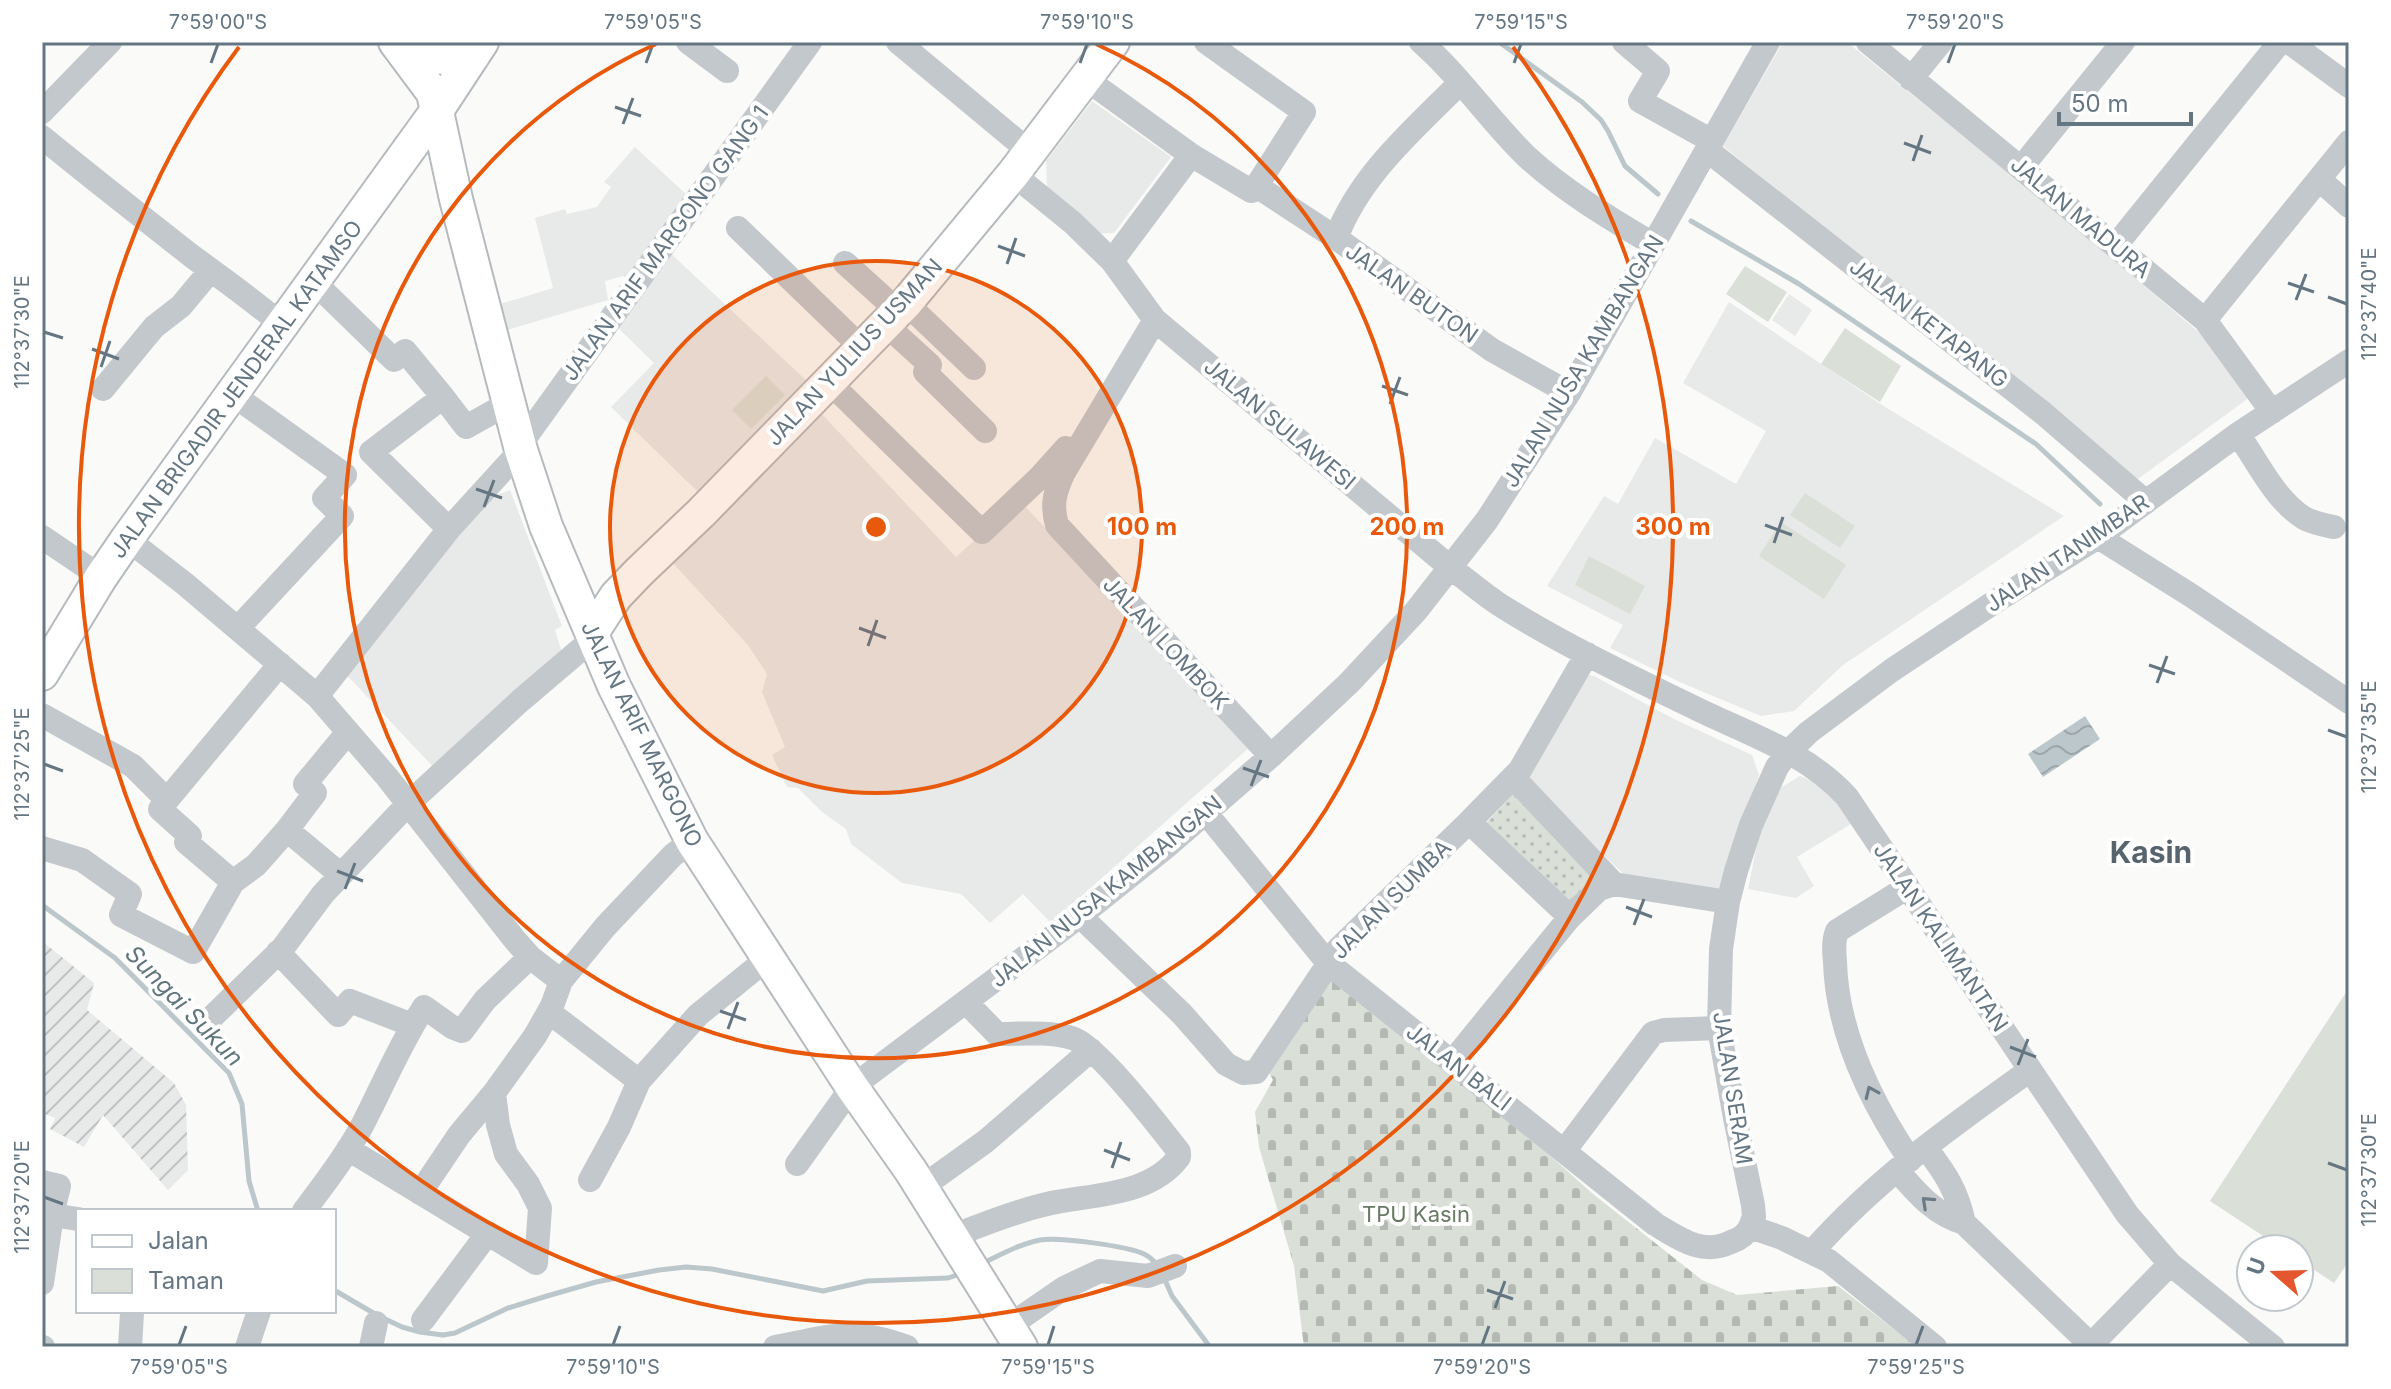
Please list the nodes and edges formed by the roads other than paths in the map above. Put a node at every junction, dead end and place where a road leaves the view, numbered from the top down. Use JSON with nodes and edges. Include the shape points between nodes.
{"nodes":[{"id":1,"x":110,"y":42,"type":"edge"},
{"id":2,"x":397,"y":42,"type":"edge"},
{"id":3,"x":688,"y":42,"type":"edge"},
{"id":4,"x":810,"y":42,"type":"edge"},
{"id":5,"x":898,"y":42,"type":"edge"},
{"id":6,"x":1113,"y":42,"type":"edge"},
{"id":7,"x":1206,"y":42,"type":"edge"},
{"id":8,"x":1421,"y":42,"type":"edge"},
{"id":9,"x":1624,"y":42,"type":"edge"},
{"id":10,"x":1768,"y":42,"type":"edge"},
{"id":11,"x":1868,"y":42,"type":"edge"},
{"id":12,"x":1941,"y":42,"type":"edge"},
{"id":13,"x":2123,"y":42,"type":"edge"},
{"id":14,"x":2280,"y":42,"type":"edge"},
{"id":15,"x":2289,"y":42,"type":"edge"},
{"id":16,"x":477,"y":49,"type":"edge"},
{"id":17,"x":727,"y":71,"type":"dead end"},
{"id":18,"x":1086,"y":79,"type":"junction"},
{"id":19,"x":1911,"y":79,"type":"junction"},
{"id":20,"x":1460,"y":83,"type":"junction"},
{"id":21,"x":2349,"y":86,"type":"edge"},
{"id":22,"x":438,"y":109,"type":"junction"},
{"id":23,"x":42,"y":112,"type":"edge"},
{"id":24,"x":42,"y":137,"type":"edge"},
{"id":25,"x":2349,"y":142,"type":"edge"},
{"id":26,"x":1709,"y":146,"type":"junction"},
{"id":27,"x":1191,"y":155,"type":"junction"},
{"id":28,"x":1021,"y":163,"type":"junction"},
{"id":29,"x":2021,"y":168,"type":"junction"},
{"id":30,"x":2320,"y":180,"type":"junction"},
{"id":31,"x":1258,"y":187,"type":"junction"},
{"id":32,"x":2349,"y":206,"type":"edge"},
{"id":33,"x":738,"y":228,"type":"dead end"},
{"id":34,"x":1336,"y":238,"type":"junction"},
{"id":35,"x":1653,"y":244,"type":"junction"},
{"id":36,"x":2116,"y":245,"type":"junction"},
{"id":37,"x":1112,"y":261,"type":"junction"},
{"id":38,"x":845,"y":263,"type":"dead end"},
{"id":39,"x":211,"y":270,"type":"junction"},
{"id":40,"x":313,"y":281,"type":"junction"},
{"id":41,"x":896,"y":312,"type":"junction"},
{"id":42,"x":1155,"y":320,"type":"junction"},
{"id":43,"x":2205,"y":320,"type":"junction"},
{"id":44,"x":282,"y":325,"type":"junction"},
{"id":45,"x":862,"y":348,"type":"junction"},
{"id":46,"x":2349,"y":361,"type":"edge"},
{"id":47,"x":974,"y":368,"type":"dead end"},
{"id":48,"x":829,"y":382,"type":"junction"},
{"id":49,"x":103,"y":389,"type":"dead end"},
{"id":50,"x":1569,"y":393,"type":"junction"},
{"id":51,"x":232,"y":394,"type":"junction"},
{"id":52,"x":443,"y":397,"type":"junction"},
{"id":53,"x":509,"y":403,"type":"junction"},
{"id":54,"x":2272,"y":412,"type":"junction"},
{"id":55,"x":985,"y":431,"type":"dead end"},
{"id":56,"x":2238,"y":434,"type":"junction"},
{"id":57,"x":520,"y":447,"type":"junction"},
{"id":58,"x":1047,"y":485,"type":"junction"},
{"id":59,"x":2146,"y":502,"type":"junction"},
{"id":60,"x":2344,"y":524,"type":"edge"},
{"id":61,"x":449,"y":529,"type":"junction"},
{"id":62,"x":42,"y":537,"type":"edge"},
{"id":63,"x":2098,"y":537,"type":"junction"},
{"id":64,"x":127,"y":539,"type":"junction"},
{"id":65,"x":1451,"y":568,"type":"junction"},
{"id":66,"x":639,"y":572,"type":"junction"},
{"id":67,"x":101,"y":577,"type":"junction"},
{"id":68,"x":571,"y":585,"type":"junction"},
{"id":69,"x":238,"y":628,"type":"junction"},
{"id":70,"x":593,"y":636,"type":"junction"},
{"id":71,"x":1587,"y":654,"type":"junction"},
{"id":72,"x":280,"y":664,"type":"junction"},
{"id":73,"x":42,"y":674,"type":"edge"},
{"id":74,"x":317,"y":696,"type":"junction"},
{"id":75,"x":2349,"y":702,"type":"edge"},
{"id":76,"x":42,"y":715,"type":"edge"},
{"id":77,"x":348,"y":732,"type":"junction"},
{"id":78,"x":1788,"y":752,"type":"junction"},
{"id":79,"x":1271,"y":756,"type":"junction"},
{"id":80,"x":1513,"y":777,"type":"junction"},
{"id":81,"x":167,"y":800,"type":"junction"},
{"id":82,"x":408,"y":804,"type":"junction"},
{"id":83,"x":1206,"y":813,"type":"junction"},
{"id":84,"x":1469,"y":822,"type":"junction"},
{"id":85,"x":287,"y":830,"type":"junction"},
{"id":86,"x":692,"y":841,"type":"junction"},
{"id":87,"x":42,"y":848,"type":"edge"},
{"id":88,"x":341,"y":875,"type":"junction"},
{"id":89,"x":233,"y":882,"type":"junction"},
{"id":90,"x":1614,"y":884,"type":"junction"},
{"id":91,"x":1908,"y":887,"type":"junction"},
{"id":92,"x":1728,"y":902,"type":"junction"},
{"id":93,"x":1080,"y":916,"type":"junction"},
{"id":94,"x":1570,"y":917,"type":"junction"},
{"id":95,"x":278,"y":952,"type":"junction"},
{"id":96,"x":530,"y":957,"type":"junction"},
{"id":97,"x":768,"y":958,"type":"junction"},
{"id":98,"x":1328,"y":963,"type":"junction"},
{"id":99,"x":561,"y":981,"type":"junction"},
{"id":100,"x":966,"y":1002,"type":"junction"},
{"id":101,"x":549,"y":1012,"type":"junction"},
{"id":102,"x":207,"y":1022,"type":"dead end"},
{"id":103,"x":412,"y":1025,"type":"junction"},
{"id":104,"x":1719,"y":1028,"type":"junction"},
{"id":105,"x":1091,"y":1050,"type":"junction"},
{"id":106,"x":1452,"y":1062,"type":"junction"},
{"id":107,"x":2030,"y":1070,"type":"junction"},
{"id":108,"x":639,"y":1081,"type":"junction"},
{"id":109,"x":852,"y":1087,"type":"junction"},
{"id":110,"x":494,"y":1093,"type":"junction"},
{"id":111,"x":348,"y":1149,"type":"junction"},
{"id":112,"x":1565,"y":1150,"type":"junction"},
{"id":113,"x":1911,"y":1159,"type":"junction"},
{"id":114,"x":797,"y":1164,"type":"dead end"},
{"id":115,"x":590,"y":1180,"type":"dead end"},
{"id":116,"x":42,"y":1182,"type":"edge"},
{"id":117,"x":922,"y":1187,"type":"junction"},
{"id":118,"x":420,"y":1193,"type":"junction"},
{"id":119,"x":305,"y":1209,"type":"edge"},
{"id":120,"x":52,"y":1215,"type":"junction"},
{"id":121,"x":76,"y":1219,"type":"edge"},
{"id":122,"x":1964,"y":1223,"type":"junction"},
{"id":123,"x":1750,"y":1227,"type":"junction"},
{"id":124,"x":488,"y":1233,"type":"junction"},
{"id":125,"x":952,"y":1236,"type":"junction"},
{"id":126,"x":1812,"y":1252,"type":"junction"},
{"id":127,"x":2170,"y":1264,"type":"junction"},
{"id":128,"x":1175,"y":1266,"type":"dead end"},
{"id":129,"x":42,"y":1283,"type":"edge"},
{"id":130,"x":132,"y":1313,"type":"dead end"},
{"id":131,"x":258,"y":1313,"type":"edge"},
{"id":132,"x":423,"y":1320,"type":"dead end"},
{"id":133,"x":1015,"y":1337,"type":"edge"},
{"id":134,"x":2090,"y":1346,"type":"edge"},
{"id":135,"x":130,"y":1347,"type":"edge"},
{"id":136,"x":247,"y":1347,"type":"edge"},
{"id":137,"x":775,"y":1347,"type":"edge"},
{"id":138,"x":907,"y":1347,"type":"edge"},
{"id":139,"x":1935,"y":1347,"type":"edge"},
{"id":140,"x":2273,"y":1347,"type":"edge"}],
"edges":[{"from":1,"to":23,"type":"street"},
{"from":2,"to":16,"type":"main road","via":[[443,58]]},
{"from":2,"to":22,"type":"main road","name":"JALAN ARIF MARGONO","via":[[433,93]]},
{"from":3,"to":17,"type":"street"},
{"from":4,"to":57,"type":"street","name":"JALAN ARIF MARGONO GANG 1"},
{"from":5,"to":28,"type":"street","name":"JALAN SULAWESI"},
{"from":6,"to":18,"type":"main road","name":"JALAN YULIUS USMAN"},
{"from":7,"to":31,"type":"street","via":[[1304,112]]},
{"from":8,"to":20,"type":"street"},
{"from":9,"to":26,"type":"street","name":"JALAN KETAPANG","via":[[1658,71],[1640,101]]},
{"from":10,"to":26,"type":"street","name":"JALAN NUSA KAMBANGAN"},
{"from":11,"to":19,"type":"street","name":"JALAN MADURA"},
{"from":12,"to":19,"type":"street"},
{"from":13,"to":29,"type":"street"},
{"from":14,"to":36,"type":"street"},
{"from":15,"to":21,"type":"street"},
{"from":16,"to":22,"type":"main road","name":"JALAN BRIGADIR JENDERAL KATAMSO"},
{"from":18,"to":27,"type":"street"},
{"from":18,"to":28,"type":"main road","name":"JALAN YULIUS USMAN"},
{"from":19,"to":29,"type":"street","name":"JALAN MADURA"},
{"from":20,"to":34,"type":"street","via":[[1384,160],[1354,199]]},
{"from":20,"to":35,"type":"street","via":[[1527,156],[1593,208]]},
{"from":22,"to":40,"type":"main road","name":"JALAN BRIGADIR JENDERAL KATAMSO"},
{"from":22,"to":53,"type":"main road","name":"JALAN ARIF MARGONO"},
{"from":24,"to":39,"type":"street"},
{"from":25,"to":30,"type":"street"},
{"from":26,"to":35,"type":"street","name":"JALAN NUSA KAMBANGAN"},
{"from":26,"to":59,"type":"street","name":"JALAN KETAPANG"},
{"from":27,"to":31,"type":"street","name":"JALAN BUTON","via":[[1251,191]]},
{"from":27,"to":37,"type":"street"},
{"from":28,"to":37,"type":"street","name":"JALAN SULAWESI"},
{"from":28,"to":41,"type":"main road","name":"JALAN YULIUS USMAN"},
{"from":29,"to":36,"type":"street","name":"JALAN MADURA"},
{"from":30,"to":32,"type":"street"},
{"from":30,"to":43,"type":"street"},
{"from":31,"to":34,"type":"street","name":"JALAN BUTON"},
{"from":33,"to":45,"type":"street"},
{"from":34,"to":50,"type":"street","name":"JALAN BUTON","via":[[1492,350]]},
{"from":35,"to":50,"type":"street","name":"JALAN NUSA KAMBANGAN"},
{"from":36,"to":43,"type":"street","name":"JALAN MADURA"},
{"from":37,"to":42,"type":"street","name":"JALAN SULAWESI"},
{"from":38,"to":41,"type":"street"},
{"from":39,"to":44,"type":"street"},
{"from":39,"to":49,"type":"street"},
{"from":40,"to":44,"type":"main road","name":"JALAN BRIGADIR JENDERAL KATAMSO"},
{"from":40,"to":52,"type":"street","via":[[394,360],[405,351]]},
{"from":41,"to":45,"type":"main road","name":"JALAN YULIUS USMAN"},
{"from":41,"to":47,"type":"street"},
{"from":41,"to":55,"type":"street","via":[[930,365],[925,372]]},
{"from":42,"to":58,"type":"street"},
{"from":42,"to":65,"type":"street","name":"JALAN SULAWESI"},
{"from":43,"to":54,"type":"street","name":"JALAN MADURA"},
{"from":44,"to":51,"type":"main road","name":"JALAN BRIGADIR JENDERAL KATAMSO"},
{"from":45,"to":48,"type":"main road","name":"JALAN YULIUS USMAN"},
{"from":46,"to":54,"type":"street","name":"JALAN TANIMBAR"},
{"from":48,"to":58,"type":"street","via":[[982,532]]},
{"from":48,"to":66,"type":"main road","name":"JALAN YULIUS USMAN"},
{"from":50,"to":65,"type":"street","name":"JALAN NUSA KAMBANGAN"},
{"from":51,"to":64,"type":"main road","name":"JALAN BRIGADIR JENDERAL KATAMSO"},
{"from":51,"to":69,"type":"street","via":[[345,475],[324,498],[342,516]]},
{"from":52,"to":53,"type":"street","via":[[466,427]]},
{"from":52,"to":61,"type":"street","via":[[371,452]]},
{"from":53,"to":57,"type":"main road","name":"JALAN ARIF MARGONO"},
{"from":54,"to":56,"type":"street","name":"JALAN TANIMBAR"},
{"from":56,"to":59,"type":"street","name":"JALAN TANIMBAR"},
{"from":56,"to":60,"type":"street","via":[[2301,516]]},
{"from":57,"to":61,"type":"street","name":"JALAN ARIF MARGONO GANG 1"},
{"from":57,"to":68,"type":"main road","name":"JALAN ARIF MARGONO"},
{"from":58,"to":79,"type":"street","name":"JALAN LOMBOK","via":[[1057,525]]},
{"from":59,"to":63,"type":"street","name":"JALAN TANIMBAR"},
{"from":61,"to":74,"type":"street","name":"JALAN ARIF MARGONO GANG 1"},
{"from":62,"to":67,"type":"street"},
{"from":63,"to":75,"type":"street"},
{"from":63,"to":78,"type":"street","name":"JALAN TANIMBAR","via":[[1892,670]]},
{"from":64,"to":67,"type":"main road","name":"JALAN BRIGADIR JENDERAL KATAMSO"},
{"from":64,"to":69,"type":"street"},
{"from":65,"to":71,"type":"street","name":"JALAN SULAWESI","via":[[1497,603]]},
{"from":65,"to":79,"type":"street","name":"JALAN NUSA KAMBANGAN","via":[[1375,657]]},
{"from":66,"to":68,"type":"main road","name":"JALAN YULIUS USMAN","via":[[609,584]]},
{"from":66,"to":70,"type":"main road","name":"JALAN YULIUS USMAN","via":[[616,596]]},
{"from":67,"to":73,"type":"main road","name":"JALAN BRIGADIR JENDERAL KATAMSO"},
{"from":68,"to":70,"type":"main road","name":"JALAN ARIF MARGONO"},
{"from":69,"to":72,"type":"street"},
{"from":70,"to":82,"type":"street"},
{"from":70,"to":86,"type":"main road","name":"JALAN ARIF MARGONO"},
{"from":71,"to":78,"type":"street","name":"JALAN SULAWESI"},
{"from":71,"to":80,"type":"street","name":"JALAN SUMBA"},
{"from":72,"to":74,"type":"street"},
{"from":72,"to":81,"type":"street"},
{"from":74,"to":77,"type":"street"},
{"from":76,"to":81,"type":"street","via":[[133,766]]},
{"from":77,"to":82,"type":"street"},
{"from":77,"to":85,"type":"street","via":[[305,784],[315,793]]},
{"from":78,"to":91,"type":"street","name":"JALAN KALIMANTAN","via":[[1832,780]]},
{"from":78,"to":92,"type":"street","name":"JALAN SERAM","via":[[1751,825]]},
{"from":79,"to":83,"type":"street","name":"JALAN NUSA KAMBANGAN"},
{"from":80,"to":84,"type":"street","name":"JALAN SUMBA"},
{"from":80,"to":90,"type":"street"},
{"from":81,"to":89,"type":"street","via":[[160,809],[190,836],[186,842]]},
{"from":82,"to":88,"type":"street"},
{"from":82,"to":96,"type":"street"},
{"from":83,"to":93,"type":"street","name":"JALAN NUSA KAMBANGAN"},
{"from":83,"to":98,"type":"street","name":"JALAN BALI"},
{"from":84,"to":94,"type":"street"},
{"from":84,"to":98,"type":"street","name":"JALAN SUMBA"},
{"from":85,"to":88,"type":"street"},
{"from":85,"to":89,"type":"street"},
{"from":86,"to":97,"type":"main road","name":"JALAN ARIF MARGONO"},
{"from":86,"to":99,"type":"street","via":[[605,927]]},
{"from":87,"to":89,"type":"street","via":[[82,860],[130,894],[121,915],[193,952]]},
{"from":88,"to":95,"type":"street"},
{"from":90,"to":92,"type":"street"},
{"from":90,"to":94,"type":"street","via":[[1599,889]]},
{"from":91,"to":107,"type":"street","name":"JALAN KALIMANTAN"},
{"from":113,"to":91,"type":"street","one_way":true,"via":[[1874,1100],[1853,1050],[1841,1012],[1834,953],[1837,931]]},
{"from":92,"to":104,"type":"street","name":"JALAN SERAM"},
{"from":93,"to":98,"type":"street","name":"JALAN SUMBA","via":[[1226,1064],[1246,1074],[1259,1068]]},
{"from":93,"to":100,"type":"street","name":"JALAN NUSA KAMBANGAN"},
{"from":94,"to":106,"type":"street"},
{"from":95,"to":102,"type":"street"},
{"from":95,"to":103,"type":"street","via":[[338,1015],[350,1001]]},
{"from":96,"to":99,"type":"street"},
{"from":96,"to":103,"type":"street","via":[[485,1000],[462,1031],[424,1007]]},
{"from":97,"to":108,"type":"street","via":[[698,1015]]},
{"from":97,"to":109,"type":"main road","name":"JALAN ARIF MARGONO"},
{"from":98,"to":106,"type":"street","name":"JALAN BALI"},
{"from":99,"to":101,"type":"street"},
{"from":100,"to":105,"type":"street","via":[[997,1034],[1048,1033],[1075,1038]]},
{"from":100,"to":109,"type":"street","name":"JALAN NUSA KAMBANGAN"},
{"from":101,"to":108,"type":"street"},
{"from":101,"to":110,"type":"street"},
{"from":103,"to":111,"type":"street"},
{"from":104,"to":112,"type":"street","via":[[1653,1033]]},
{"from":104,"to":123,"type":"street","name":"JALAN SERAM","via":[[1753,1205]]},
{"from":105,"to":117,"type":"street","via":[[986,1141]]},
{"from":105,"to":125,"type":"street","via":[[1151,1115],[1179,1152],[1177,1160],[1160,1175],[1119,1193],[1045,1204]]},
{"from":106,"to":112,"type":"street","name":"JALAN BALI"},
{"from":107,"to":113,"type":"street"},
{"from":107,"to":127,"type":"street","name":"JALAN KALIMANTAN","via":[[2127,1214]]},
{"from":108,"to":115,"type":"street"},
{"from":109,"to":114,"type":"street","name":"JALAN NUSA KAMBANGAN"},
{"from":109,"to":117,"type":"main road","name":"JALAN ARIF MARGONO"},
{"from":110,"to":118,"type":"street"},
{"from":110,"to":124,"type":"street","via":[[506,1154],[540,1208],[536,1263]]},
{"from":111,"to":118,"type":"street"},
{"from":111,"to":119,"type":"street"},
{"from":112,"to":123,"type":"street","name":"JALAN BALI","via":[[1655,1224],[1685,1241],[1717,1248]]},
{"from":113,"to":122,"type":"street","via":[[1952,1184]]},
{"from":122,"to":113,"type":"street","one_way":true,"via":[[1926,1202]]},
{"from":113,"to":126,"type":"street","via":[[1857,1203]]},
{"from":116,"to":120,"type":"street","via":[[59,1186]]},
{"from":117,"to":125,"type":"main road","name":"JALAN ARIF MARGONO"},
{"from":118,"to":124,"type":"street"},
{"from":120,"to":121,"type":"street"},
{"from":120,"to":129,"type":"street"},
{"from":122,"to":134,"type":"street"},
{"from":123,"to":126,"type":"street"},
{"from":124,"to":132,"type":"street"},
{"from":125,"to":133,"type":"main road","name":"JALAN ARIF MARGONO"},
{"from":126,"to":139,"type":"street"},
{"from":127,"to":134,"type":"street"},
{"from":127,"to":140,"type":"street","name":"JALAN KALIMANTAN"},
{"from":128,"to":133,"type":"street","via":[[1148,1276],[1100,1271],[1064,1288]]},
{"from":130,"to":135,"type":"street"},
{"from":131,"to":136,"type":"street"},
{"from":137,"to":138,"type":"street","via":[[840,1334],[874,1336]]}]}
